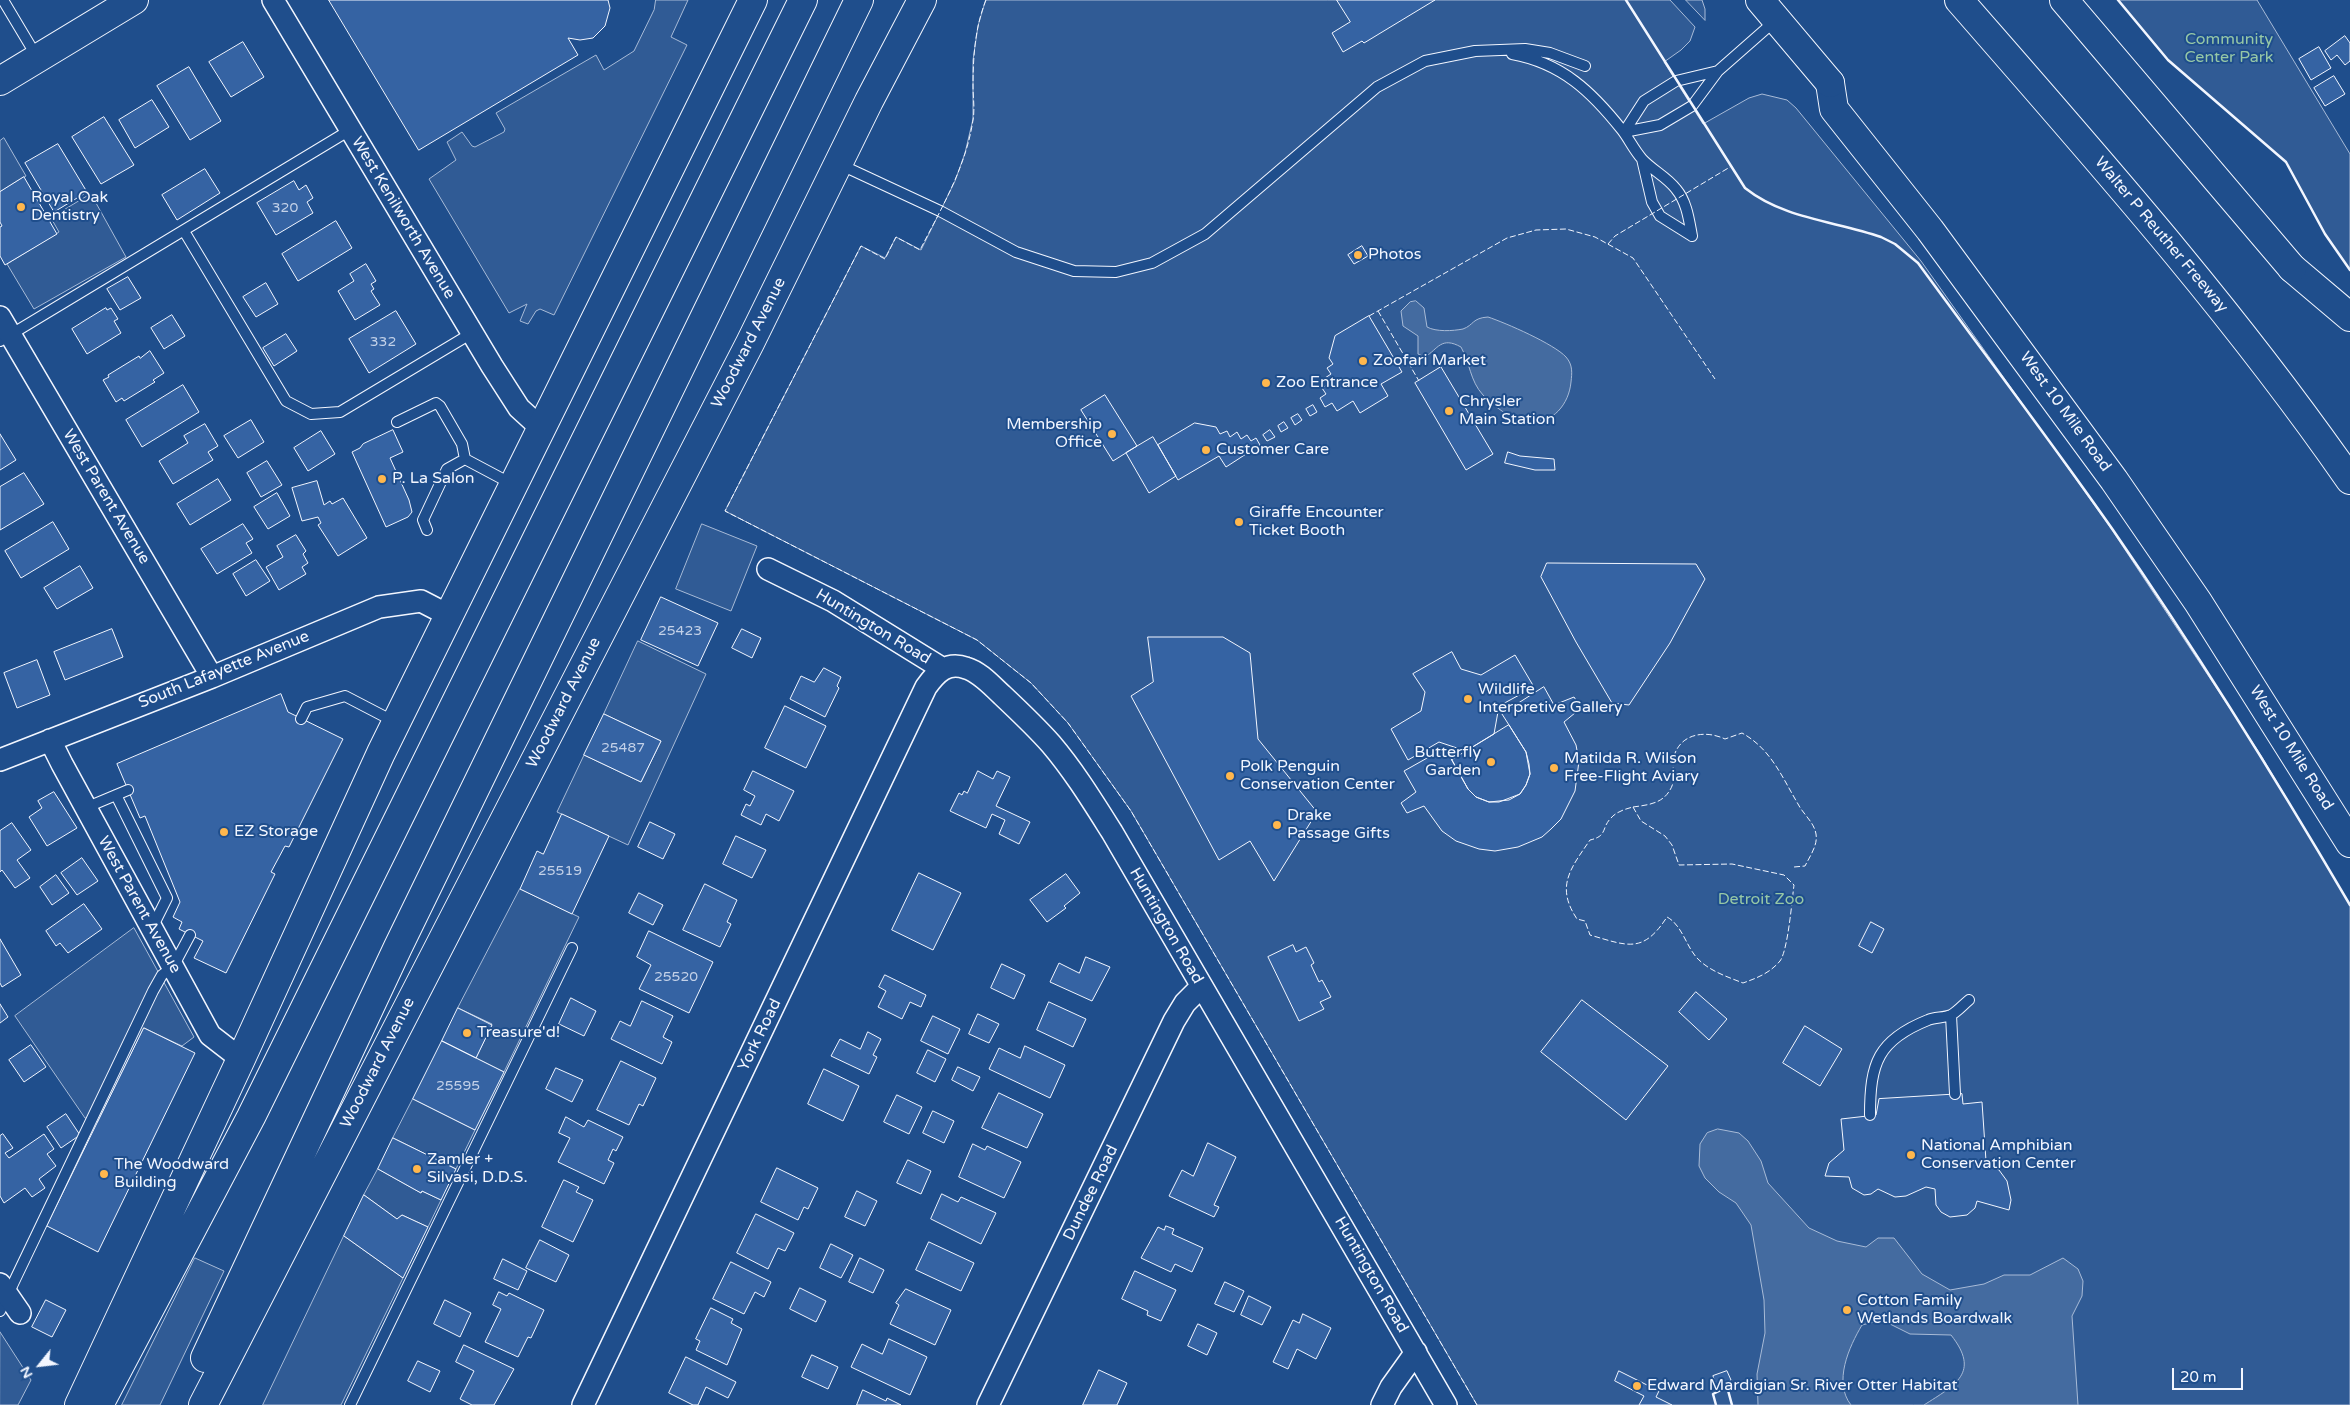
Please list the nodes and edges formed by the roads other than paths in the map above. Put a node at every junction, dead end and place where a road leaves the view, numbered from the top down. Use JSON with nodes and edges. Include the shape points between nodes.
{"nodes":[{"id":1,"x":2,"y":0,"type":"edge"},
{"id":2,"x":134,"y":0,"type":"edge"},
{"id":3,"x":274,"y":0,"type":"edge"},
{"id":4,"x":753,"y":0,"type":"edge"},
{"id":5,"x":803,"y":0,"type":"edge"},
{"id":6,"x":859,"y":0,"type":"edge"},
{"id":7,"x":922,"y":0,"type":"edge"},
{"id":8,"x":1959,"y":0,"type":"edge"},
{"id":9,"x":2064,"y":0,"type":"edge"},
{"id":10,"x":1768,"y":10,"type":"edge"},
{"id":11,"x":1499,"y":51,"type":"junction"},
{"id":12,"x":38,"y":58,"type":"junction"},
{"id":13,"x":1585,"y":66,"type":"dead end"},
{"id":14,"x":1718,"y":70,"type":"junction"},
{"id":15,"x":0,"y":81,"type":"edge"},
{"id":16,"x":350,"y":130,"type":"junction"},
{"id":17,"x":1624,"y":132,"type":"junction"},
{"id":18,"x":1642,"y":159,"type":"junction"},
{"id":19,"x":838,"y":164,"type":"junction"},
{"id":20,"x":184,"y":231,"type":"junction"},
{"id":21,"x":2350,"y":317,"type":"edge"},
{"id":22,"x":4,"y":331,"type":"edge"},
{"id":23,"x":472,"y":333,"type":"junction"},
{"id":24,"x":397,"y":422,"type":"dead end"},
{"id":25,"x":542,"y":429,"type":"junction"},
{"id":26,"x":465,"y":459,"type":"junction"},
{"id":27,"x":2350,"y":480,"type":"edge"},
{"id":28,"x":514,"y":485,"type":"junction"},
{"id":29,"x":427,"y":530,"type":"dead end"},
{"id":30,"x":768,"y":569,"type":"dead end"},
{"id":31,"x":450,"y":616,"type":"junction"},
{"id":32,"x":942,"y":669,"type":"junction"},
{"id":33,"x":212,"y":676,"type":"junction"},
{"id":34,"x":301,"y":719,"type":"dead end"},
{"id":35,"x":396,"y":723,"type":"junction"},
{"id":36,"x":50,"y":740,"type":"junction"},
{"id":37,"x":0,"y":760,"type":"edge"},
{"id":38,"x":128,"y":790,"type":"dead end"},
{"id":39,"x":116,"y":795,"type":"junction"},
{"id":40,"x":85,"y":808,"type":"junction"},
{"id":41,"x":2350,"y":843,"type":"edge"},
{"id":42,"x":152,"y":928,"type":"junction"},
{"id":43,"x":190,"y":935,"type":"dead end"},
{"id":44,"x":572,"y":948,"type":"dead end"},
{"id":45,"x":173,"y":967,"type":"junction"},
{"id":46,"x":1201,"y":987,"type":"junction"},
{"id":47,"x":1969,"y":1000,"type":"dead end"},
{"id":48,"x":1951,"y":1014,"type":"junction"},
{"id":49,"x":242,"y":1059,"type":"junction"},
{"id":50,"x":1955,"y":1094,"type":"dead end"},
{"id":51,"x":1870,"y":1115,"type":"dead end"},
{"id":52,"x":7,"y":1301,"type":"edge"},
{"id":53,"x":1416,"y":1352,"type":"junction"},
{"id":54,"x":79,"y":1405,"type":"edge"},
{"id":55,"x":99,"y":1405,"type":"edge"},
{"id":56,"x":184,"y":1405,"type":"edge"},
{"id":57,"x":202,"y":1405,"type":"edge"},
{"id":58,"x":350,"y":1405,"type":"edge"},
{"id":59,"x":582,"y":1405,"type":"edge"},
{"id":60,"x":988,"y":1405,"type":"edge"},
{"id":61,"x":1382,"y":1405,"type":"edge"},
{"id":62,"x":1446,"y":1405,"type":"edge"}],
"edges":[{"from":1,"to":12,"type":"lane"},
{"from":2,"to":12,"type":"main road"},
{"from":3,"to":16,"type":"street","name":"West Kenilworth Avenue"},
{"from":4,"to":25,"type":"main road"},
{"from":5,"to":55,"type":"main road","via":[[255,1108]]},
{"from":6,"to":56,"type":"main road","name":"Woodward Avenue","via":[[398,947]]},
{"from":7,"to":19,"type":"main road","name":"Woodward Avenue"},
{"from":8,"to":27,"type":"main road","name":"Walter P Reuther Freeway","via":[[2214,297]]},
{"from":9,"to":21,"type":"main road","via":[[2292,268]]},
{"from":10,"to":14,"type":"lane"},
{"from":10,"to":41,"type":"main road","name":"West 10 Mile Road","via":[[1830,83],[1834,109],[1936,238],[2114,480],[2203,610]]},
{"from":11,"to":13,"type":"lane","via":[[1525,49],[1550,53]]},
{"from":11,"to":17,"type":"lane","via":[[1559,70],[1582,85]]},
{"from":11,"to":19,"type":"lane","via":[[1475,51],[1435,58],[1388,80],[1205,234],[1152,263],[1128,270],[1074,271],[1016,252],[940,211]]},
{"from":12,"to":15,"type":"main road"},
{"from":14,"to":17,"type":"lane","via":[[1676,81],[1644,101]]},
{"from":14,"to":17,"type":"lane","via":[[1692,106],[1660,125]]},
{"from":16,"to":20,"type":"lane"},
{"from":16,"to":23,"type":"street","name":"West Kenilworth Avenue"},
{"from":17,"to":18,"type":"lane"},
{"from":18,"to":18,"type":"lane","via":[[1652,202],[1660,216],[1692,236],[1678,191]]},
{"from":19,"to":57,"type":"main road","name":"Woodward Avenue","via":[[750,343]]},
{"from":20,"to":22,"type":"lane"},
{"from":20,"to":23,"type":"lane","via":[[286,400],[311,414],[340,412]]},
{"from":22,"to":33,"type":"street","name":"West Parent Avenue"},
{"from":23,"to":25,"type":"street","name":"West Kenilworth Avenue","via":[[519,408]]},
{"from":24,"to":26,"type":"lane","via":[[436,402],[462,444]]},
{"from":25,"to":28,"type":"main road"},
{"from":26,"to":28,"type":"lane"},
{"from":26,"to":29,"type":"lane","via":[[447,469],[423,520]]},
{"from":28,"to":31,"type":"main road"},
{"from":30,"to":32,"type":"street","name":"Huntington Road","via":[[833,601]]},
{"from":31,"to":33,"type":"street","name":"South Lafayette Avenue","via":[[420,602],[379,607]]},
{"from":31,"to":35,"type":"main road"},
{"from":32,"to":46,"type":"street","name":"Huntington Road","via":[[953,666],[976,672],[1051,744],[1112,832]]},
{"from":32,"to":59,"type":"street","name":"York Road","via":[[936,672],[926,688]]},
{"from":33,"to":36,"type":"street","name":"South Lafayette Avenue"},
{"from":34,"to":35,"type":"lane","via":[[307,707],[345,696]]},
{"from":35,"to":49,"type":"main road"},
{"from":36,"to":37,"type":"street","name":"South Lafayette Avenue"},
{"from":36,"to":40,"type":"street","name":"West Parent Avenue"},
{"from":38,"to":39,"type":"lane"},
{"from":39,"to":40,"type":"lane"},
{"from":39,"to":42,"type":"lane","via":[[167,898]]},
{"from":40,"to":42,"type":"street","name":"West Parent Avenue"},
{"from":42,"to":45,"type":"street","name":"West Parent Avenue"},
{"from":43,"to":45,"type":"lane"},
{"from":44,"to":58,"type":"lane"},
{"from":45,"to":49,"type":"street","name":"West Parent Avenue","via":[[210,1035]]},
{"from":45,"to":52,"type":"lane","via":[[162,975],[153,991]]},
{"from":46,"to":53,"type":"street","name":"Huntington Road"},
{"from":46,"to":60,"type":"street","name":"Dundee Road","via":[[1185,1003],[1174,1021]]},
{"from":47,"to":48,"type":"lane"},
{"from":48,"to":50,"type":"lane"},
{"from":48,"to":51,"type":"lane","via":[[1930,1019],[1890,1041],[1872,1073]]},
{"from":49,"to":54,"type":"main road"},
{"from":53,"to":61,"type":"street"},
{"from":53,"to":62,"type":"street","name":"Huntington Road"}]}
